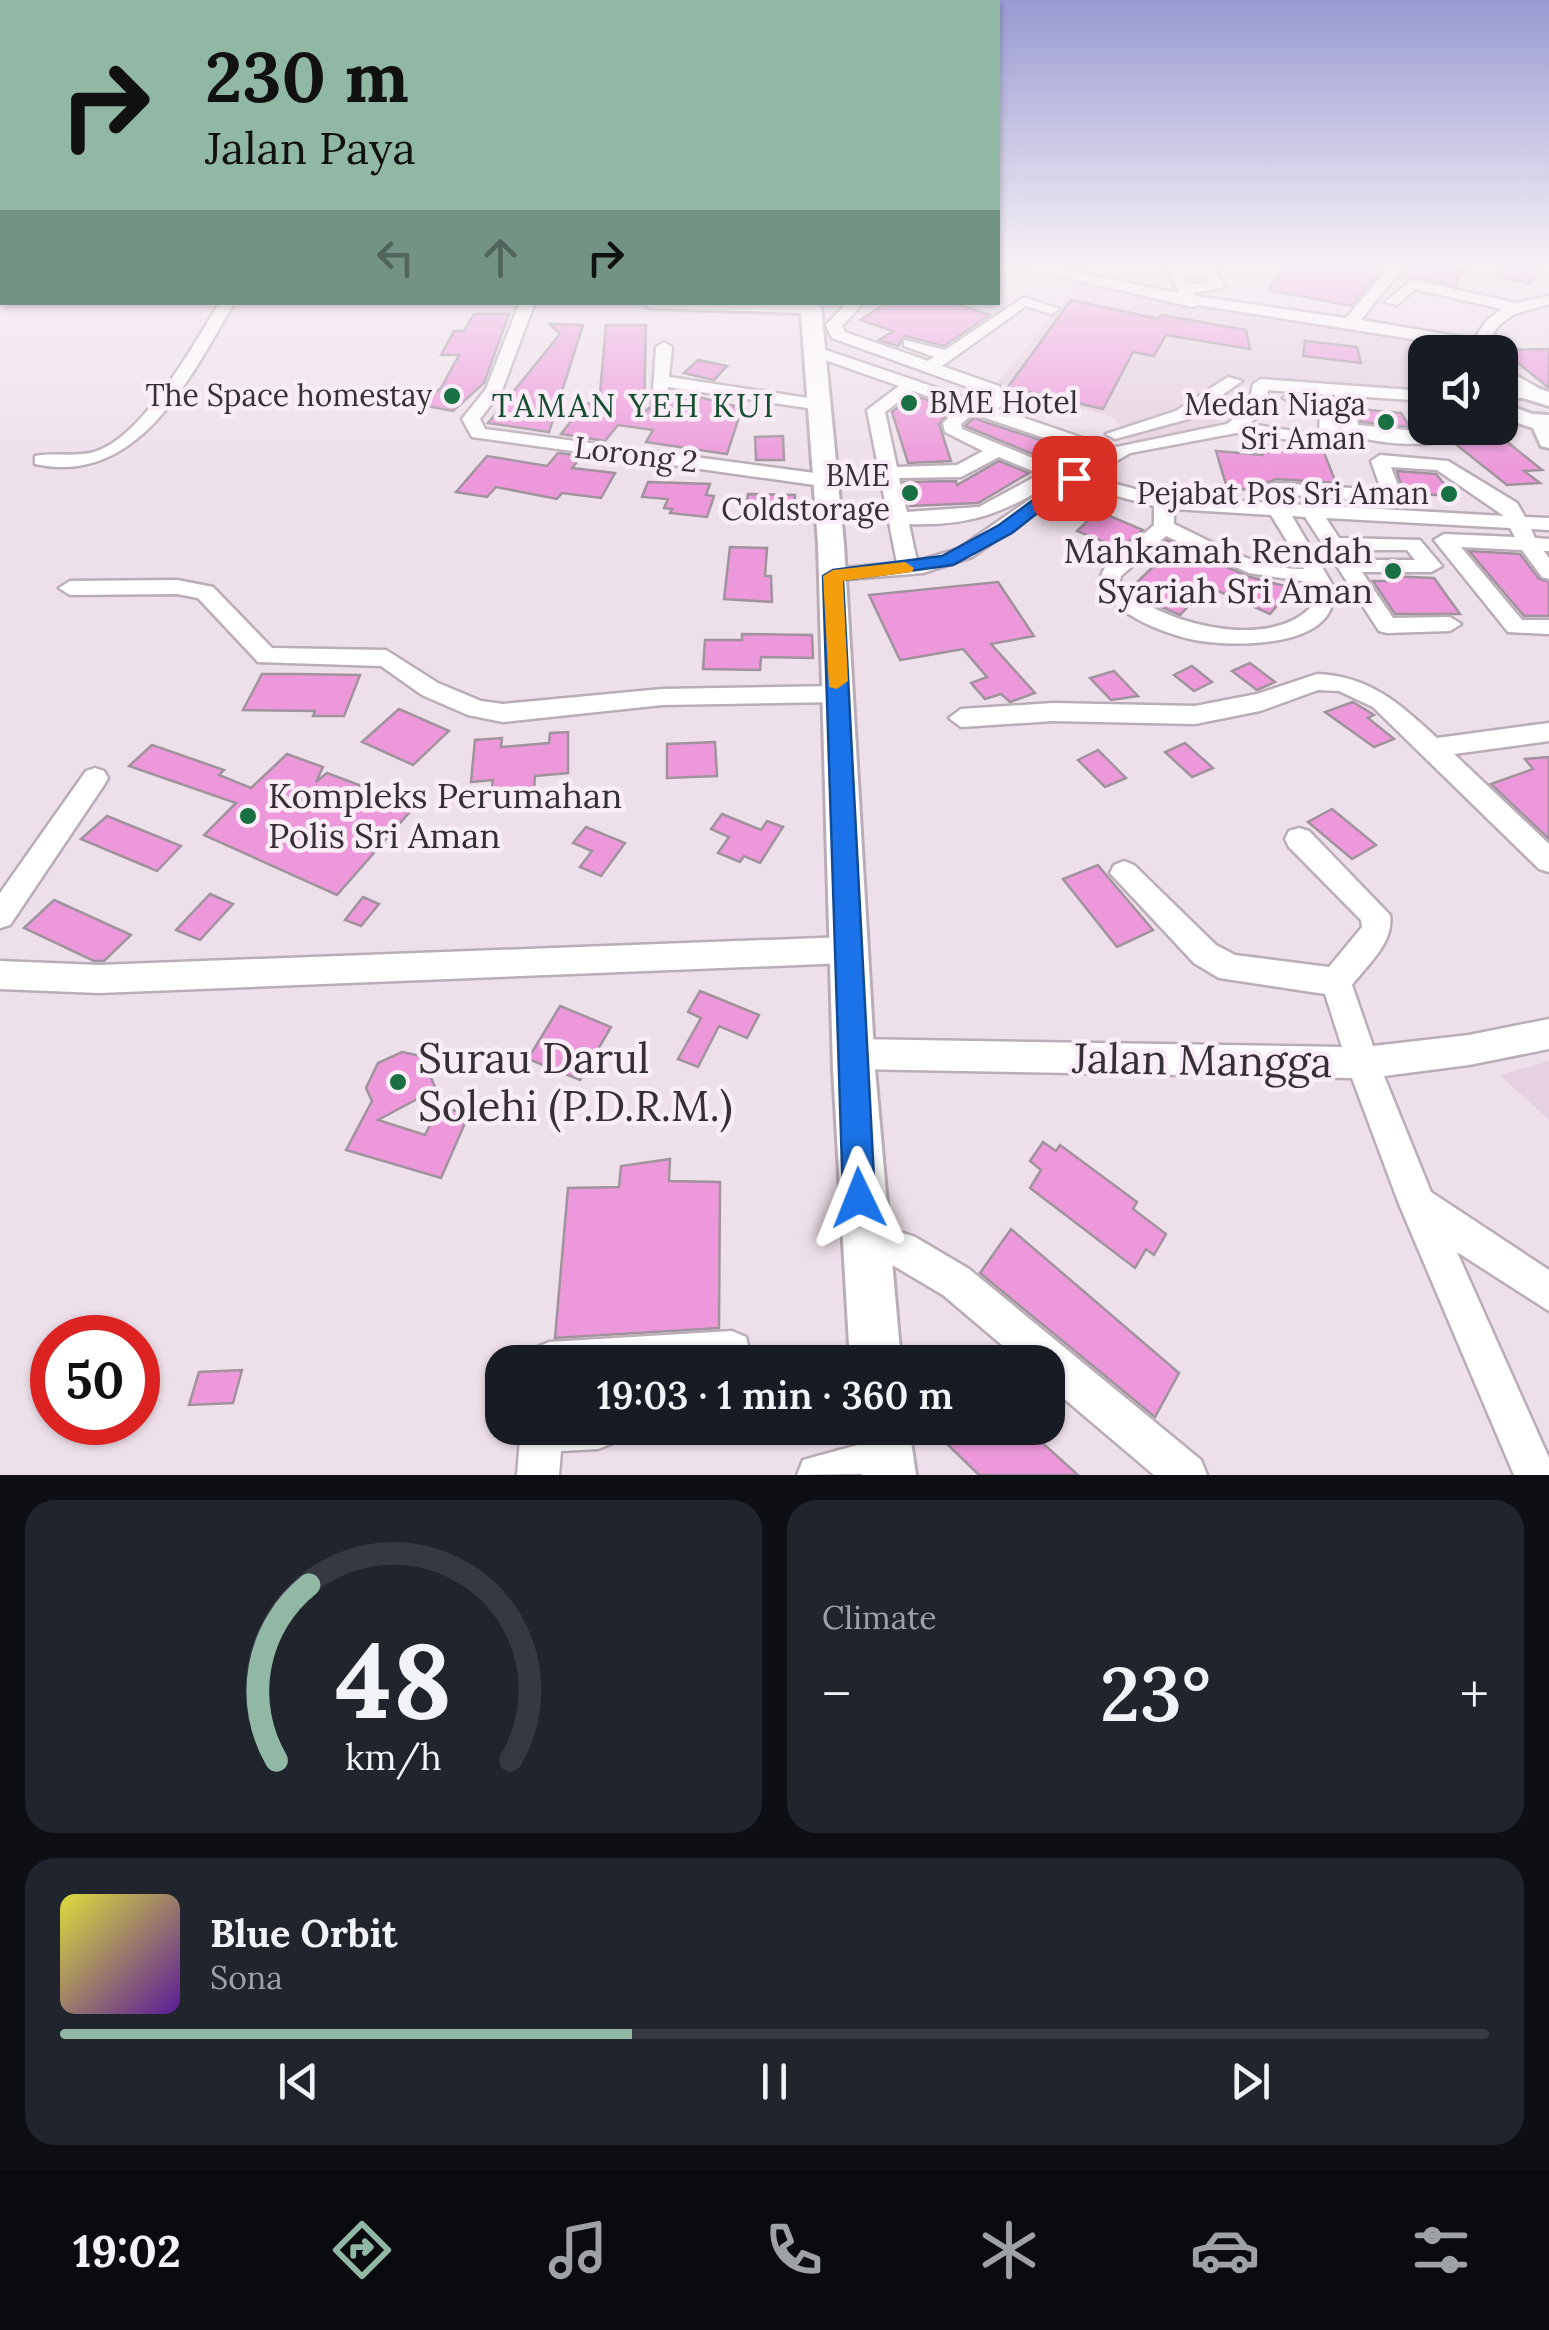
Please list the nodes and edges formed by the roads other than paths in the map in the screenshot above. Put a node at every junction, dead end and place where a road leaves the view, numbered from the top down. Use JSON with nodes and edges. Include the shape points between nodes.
{"nodes":[{"id":1,"x":207,"y":333,"type":"edge"},
{"id":2,"x":516,"y":333,"type":"edge"},
{"id":3,"x":811,"y":333,"type":"edge"},
{"id":4,"x":837,"y":333,"type":"edge"},
{"id":5,"x":979,"y":333,"type":"edge"},
{"id":6,"x":1372,"y":342,"type":"dead end"},
{"id":7,"x":910,"y":343,"type":"dead end"},
{"id":8,"x":664,"y":347,"type":"dead end"},
{"id":9,"x":1408,"y":348,"type":"edge"},
{"id":10,"x":811,"y":350,"type":"junction"},
{"id":11,"x":947,"y":356,"type":"junction"},
{"id":12,"x":928,"y":369,"type":"junction"},
{"id":13,"x":659,"y":381,"type":"junction"},
{"id":14,"x":1234,"y":381,"type":"dead end"},
{"id":15,"x":1518,"y":382,"type":"edge"},
{"id":16,"x":911,"y":385,"type":"junction"},
{"id":17,"x":1408,"y":396,"type":"edge"},
{"id":18,"x":1344,"y":397,"type":"junction"},
{"id":19,"x":1544,"y":397,"type":"edge"},
{"id":20,"x":658,"y":402,"type":"dead end"},
{"id":21,"x":1518,"y":402,"type":"edge"},
{"id":22,"x":1265,"y":403,"type":"junction"},
{"id":23,"x":814,"y":404,"type":"junction"},
{"id":24,"x":978,"y":410,"type":"junction"},
{"id":25,"x":1408,"y":410,"type":"edge"},
{"id":26,"x":1518,"y":411,"type":"edge"},
{"id":27,"x":1549,"y":422,"type":"edge"},
{"id":28,"x":1518,"y":423,"type":"edge"},
{"id":29,"x":1234,"y":427,"type":"junction"},
{"id":30,"x":954,"y":432,"type":"junction"},
{"id":31,"x":1272,"y":435,"type":"junction"},
{"id":32,"x":1408,"y":438,"type":"edge"},
{"id":33,"x":1114,"y":439,"type":"junction"},
{"id":34,"x":1549,"y":441,"type":"edge"},
{"id":35,"x":1090,"y":447,"type":"junction"},
{"id":36,"x":996,"y":451,"type":"junction"},
{"id":37,"x":42,"y":460,"type":"dead end"},
{"id":38,"x":1549,"y":460,"type":"edge"},
{"id":39,"x":961,"y":472,"type":"junction"},
{"id":40,"x":890,"y":473,"type":"junction"},
{"id":41,"x":1064,"y":476,"type":"junction"},
{"id":42,"x":822,"y":480,"type":"junction"},
{"id":43,"x":1390,"y":491,"type":"dead end"},
{"id":44,"x":1277,"y":500,"type":"junction"},
{"id":45,"x":1164,"y":503,"type":"junction"},
{"id":46,"x":1312,"y":512,"type":"junction"},
{"id":47,"x":1375,"y":516,"type":"junction"},
{"id":48,"x":898,"y":518,"type":"junction"},
{"id":49,"x":1437,"y":518,"type":"junction"},
{"id":50,"x":1517,"y":522,"type":"junction"},
{"id":51,"x":1549,"y":524,"type":"edge"},
{"id":52,"x":1164,"y":528,"type":"junction"},
{"id":53,"x":1444,"y":540,"type":"junction"},
{"id":54,"x":1333,"y":544,"type":"junction"},
{"id":55,"x":1538,"y":545,"type":"edge"},
{"id":56,"x":1348,"y":566,"type":"junction"},
{"id":57,"x":908,"y":568,"type":"junction"},
{"id":58,"x":1549,"y":572,"type":"edge"},
{"id":59,"x":833,"y":576,"type":"junction"},
{"id":60,"x":1316,"y":576,"type":"junction"},
{"id":61,"x":70,"y":588,"type":"dead end"},
{"id":62,"x":1450,"y":624,"type":"dead end"},
{"id":63,"x":1549,"y":628,"type":"edge"},
{"id":64,"x":838,"y":694,"type":"junction"},
{"id":65,"x":961,"y":718,"type":"dead end"},
{"id":66,"x":1549,"y":732,"type":"edge"},
{"id":67,"x":1433,"y":748,"type":"junction"},
{"id":68,"x":95,"y":778,"type":"dead end"},
{"id":69,"x":1299,"y":839,"type":"dead end"},
{"id":70,"x":1549,"y":862,"type":"edge"},
{"id":71,"x":1124,"y":873,"type":"dead end"},
{"id":72,"x":0,"y":916,"type":"edge"},
{"id":73,"x":848,"y":950,"type":"junction"},
{"id":74,"x":0,"y":975,"type":"edge"},
{"id":75,"x":1336,"y":982,"type":"junction"},
{"id":76,"x":1549,"y":1034,"type":"edge"},
{"id":77,"x":854,"y":1054,"type":"junction"},
{"id":78,"x":1362,"y":1063,"type":"junction"},
{"id":79,"x":1417,"y":1204,"type":"junction"},
{"id":80,"x":863,"y":1238,"type":"junction"},
{"id":81,"x":1549,"y":1292,"type":"edge"},
{"id":82,"x":874,"y":1345,"type":"edge"},
{"id":83,"x":541,"y":1445,"type":"edge"},
{"id":84,"x":886,"y":1454,"type":"edge"},
{"id":85,"x":538,"y":1475,"type":"edge"},
{"id":86,"x":818,"y":1475,"type":"edge"},
{"id":87,"x":1186,"y":1475,"type":"edge"},
{"id":88,"x":1534,"y":1475,"type":"edge"}],
"edges":[{"from":1,"to":37,"type":"street","via":[[118,448],[84,460]]},
{"from":2,"to":42,"type":"street","name":"Lorong 2","via":[[494,390],[471,419],[478,432]]},
{"from":3,"to":10,"type":"main road"},
{"from":4,"to":12,"type":"street"},
{"from":5,"to":11,"type":"street"},
{"from":6,"to":9,"type":"street"},
{"from":7,"to":11,"type":"street"},
{"from":8,"to":13,"type":"street"},
{"from":10,"to":16,"type":"street"},
{"from":10,"to":23,"type":"main road"},
{"from":11,"to":12,"type":"street"},
{"from":12,"to":24,"type":"street","via":[[993,390],[999,399]]},
{"from":13,"to":20,"type":"street"},
{"from":13,"to":23,"type":"street"},
{"from":14,"to":33,"type":"street","via":[[1182,415]]},
{"from":15,"to":19,"type":"street"},
{"from":16,"to":24,"type":"street"},
{"from":16,"to":40,"type":"street","via":[[876,410]]},
{"from":17,"to":18,"type":"street"},
{"from":18,"to":22,"type":"street","via":[[1261,384]]},
{"from":18,"to":25,"type":"street"},
{"from":18,"to":32,"type":"street","via":[[1350,427],[1368,436]]},
{"from":19,"to":21,"type":"main road"},
{"from":22,"to":29,"type":"street"},
{"from":22,"to":31,"type":"street"},
{"from":22,"to":31,"type":"street","via":[[1285,398],[1328,408],[1331,425],[1321,443]]},
{"from":23,"to":42,"type":"main road"},
{"from":24,"to":30,"type":"street","via":[[952,423]]},
{"from":24,"to":35,"type":"street"},
{"from":26,"to":27,"type":"main road"},
{"from":27,"to":34,"type":"main road"},
{"from":28,"to":38,"type":"main road"},
{"from":29,"to":31,"type":"street"},
{"from":29,"to":33,"type":"street"},
{"from":30,"to":36,"type":"street"},
{"from":30,"to":39,"type":"street"},
{"from":33,"to":35,"type":"street"},
{"from":33,"to":41,"type":"street"},
{"from":35,"to":41,"type":"street"},
{"from":36,"to":39,"type":"street"},
{"from":36,"to":41,"type":"street"},
{"from":39,"to":40,"type":"street"},
{"from":40,"to":48,"type":"street"},
{"from":41,"to":45,"type":"street"},
{"from":41,"to":48,"type":"street","via":[[960,520]]},
{"from":41,"to":57,"type":"street","via":[[966,553]]},
{"from":42,"to":59,"type":"main road"},
{"from":43,"to":50,"type":"street","via":[[1380,461],[1441,466],[1510,507]]},
{"from":44,"to":45,"type":"street"},
{"from":44,"to":46,"type":"street"},
{"from":44,"to":47,"type":"street","via":[[1363,487]]},
{"from":44,"to":60,"type":"street"},
{"from":45,"to":52,"type":"street"},
{"from":46,"to":47,"type":"street"},
{"from":46,"to":54,"type":"street"},
{"from":47,"to":49,"type":"street"},
{"from":48,"to":57,"type":"street"},
{"from":49,"to":50,"type":"street"},
{"from":49,"to":53,"type":"street"},
{"from":50,"to":51,"type":"street"},
{"from":50,"to":55,"type":"street"},
{"from":52,"to":60,"type":"street","via":[[1260,571]]},
{"from":52,"to":60,"type":"street","via":[[1111,574],[1108,586],[1187,630],[1292,632],[1322,604]]},
{"from":53,"to":55,"type":"street"},
{"from":53,"to":63,"type":"street","via":[[1516,627]]},
{"from":54,"to":56,"type":"street"},
{"from":54,"to":56,"type":"street","via":[[1413,544],[1431,566]]},
{"from":55,"to":58,"type":"street"},
{"from":56,"to":62,"type":"street","via":[[1387,626]]},
{"from":57,"to":59,"type":"street"},
{"from":59,"to":64,"type":"main road"},
{"from":61,"to":64,"type":"street","via":[[205,592],[266,656],[386,658],[430,689],[489,712],[662,697]]},
{"from":64,"to":73,"type":"main road"},
{"from":65,"to":67,"type":"street","via":[[1195,714],[1331,682],[1382,701]]},
{"from":66,"to":67,"type":"street"},
{"from":67,"to":70,"type":"street"},
{"from":68,"to":72,"type":"street"},
{"from":69,"to":75,"type":"street","via":[[1375,915],[1377,930]]},
{"from":71,"to":75,"type":"street","via":[[1205,954],[1230,968]]},
{"from":73,"to":74,"type":"street","via":[[99,979]]},
{"from":73,"to":77,"type":"main road"},
{"from":75,"to":78,"type":"street"},
{"from":76,"to":78,"type":"street","name":"Jalan Mangga"},
{"from":77,"to":78,"type":"street","name":"Jalan Mangga"},
{"from":77,"to":80,"type":"main road"},
{"from":78,"to":79,"type":"street"},
{"from":79,"to":81,"type":"street"},
{"from":79,"to":88,"type":"street"},
{"from":80,"to":82,"type":"main road"},
{"from":80,"to":87,"type":"street","via":[[956,1282]]},
{"from":83,"to":85,"type":"street"},
{"from":84,"to":86,"type":"street"}]}
